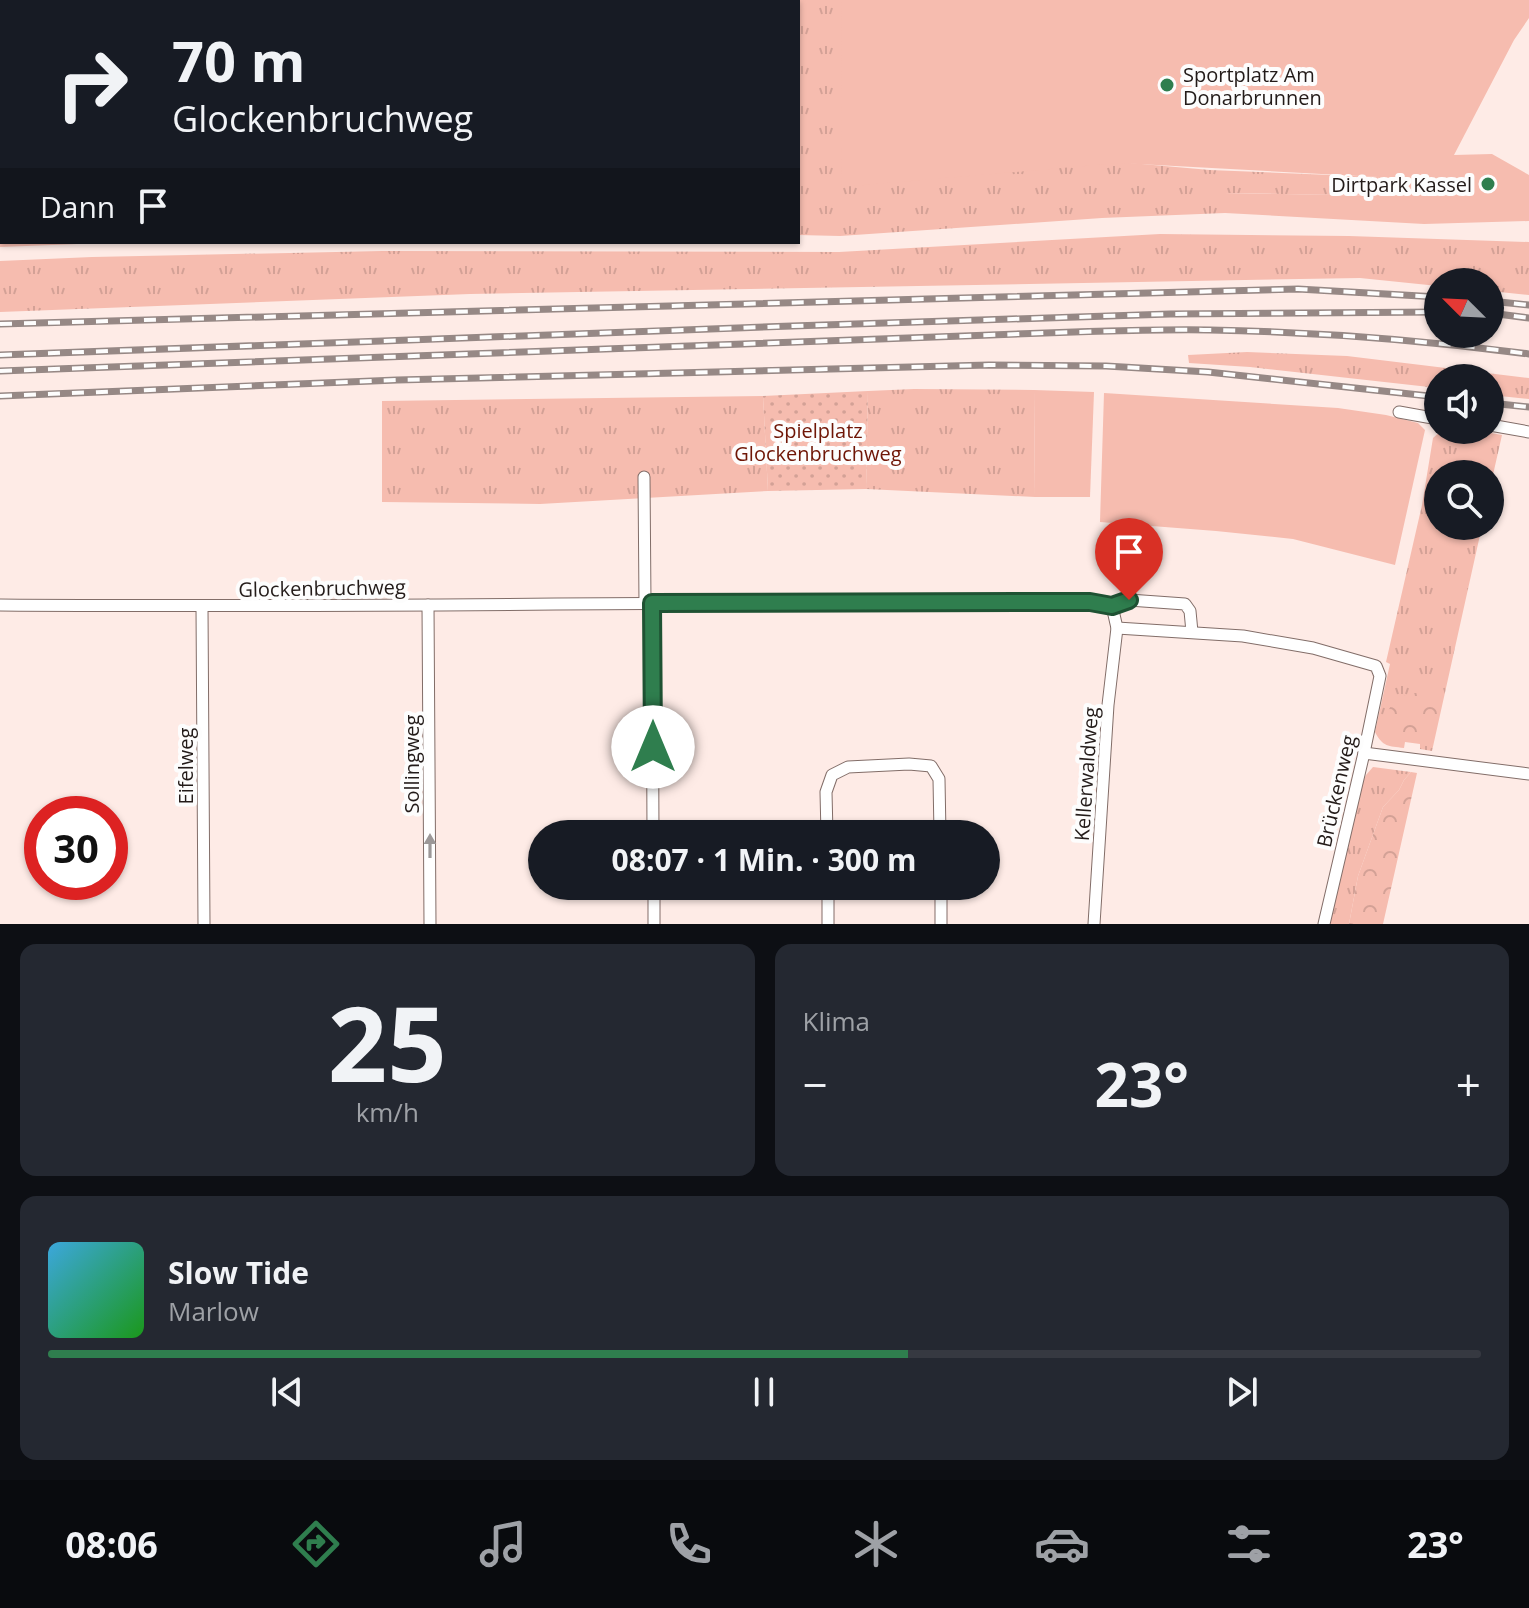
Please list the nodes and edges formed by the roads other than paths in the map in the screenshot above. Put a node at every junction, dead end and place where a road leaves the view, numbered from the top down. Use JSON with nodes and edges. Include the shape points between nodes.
{"nodes":[{"id":1,"x":1399,"y":412,"type":"dead end"},
{"id":2,"x":1424,"y":416,"type":"edge"},
{"id":3,"x":1504,"y":428,"type":"edge"},
{"id":4,"x":1529,"y":432,"type":"edge"},
{"id":5,"x":644,"y":477,"type":"dead end"},
{"id":6,"x":648,"y":603,"type":"junction"},
{"id":7,"x":0,"y":605,"type":"edge"},
{"id":8,"x":428,"y":605,"type":"junction"},
{"id":9,"x":1112,"y":606,"type":"junction"},
{"id":10,"x":202,"y":607,"type":"junction"},
{"id":11,"x":1117,"y":628,"type":"junction"},
{"id":12,"x":1192,"y":632,"type":"junction"},
{"id":13,"x":1364,"y":753,"type":"junction"},
{"id":14,"x":1529,"y":774,"type":"edge"},
{"id":15,"x":653,"y":820,"type":"edge"},
{"id":16,"x":827,"y":820,"type":"edge"},
{"id":17,"x":940,"y":820,"type":"edge"},
{"id":18,"x":654,"y":900,"type":"edge"},
{"id":19,"x":828,"y":900,"type":"edge"},
{"id":20,"x":941,"y":900,"type":"edge"},
{"id":21,"x":204,"y":924,"type":"edge"},
{"id":22,"x":430,"y":924,"type":"edge"},
{"id":23,"x":654,"y":924,"type":"edge"},
{"id":24,"x":828,"y":924,"type":"edge"},
{"id":25,"x":941,"y":924,"type":"edge"},
{"id":26,"x":1094,"y":924,"type":"edge"},
{"id":27,"x":1324,"y":924,"type":"edge"}],
"edges":[{"from":1,"to":2,"type":"street"},
{"from":3,"to":4,"type":"street"},
{"from":5,"to":6,"type":"street"},
{"from":6,"to":8,"type":"street","name":"Glockenbruchweg"},
{"from":6,"to":9,"type":"street","name":"Glockenbruchweg"},
{"from":6,"to":15,"type":"street"},
{"from":7,"to":10,"type":"street","name":"Glockenbruchweg"},
{"from":8,"to":10,"type":"street","name":"Glockenbruchweg"},
{"from":22,"to":8,"type":"street","name":"Sollingweg","one_way":true},
{"from":9,"to":11,"type":"street"},
{"from":9,"to":12,"type":"street","name":"Glockenbruchweg","via":[[1129,600],[1185,604]]},
{"from":10,"to":21,"type":"street","name":"Eifelweg"},
{"from":11,"to":12,"type":"street"},
{"from":11,"to":26,"type":"street","name":"Kellerwaldweg"},
{"from":12,"to":13,"type":"street","name":"Brückenweg","via":[[1313,648],[1376,666],[1380,676]]},
{"from":13,"to":14,"type":"street"},
{"from":13,"to":27,"type":"street","name":"Brückenweg"},
{"from":16,"to":17,"type":"street","via":[[832,775],[848,767],[909,764],[931,766],[939,779]]},
{"from":18,"to":23,"type":"street"},
{"from":19,"to":24,"type":"street"},
{"from":20,"to":25,"type":"street"}]}
